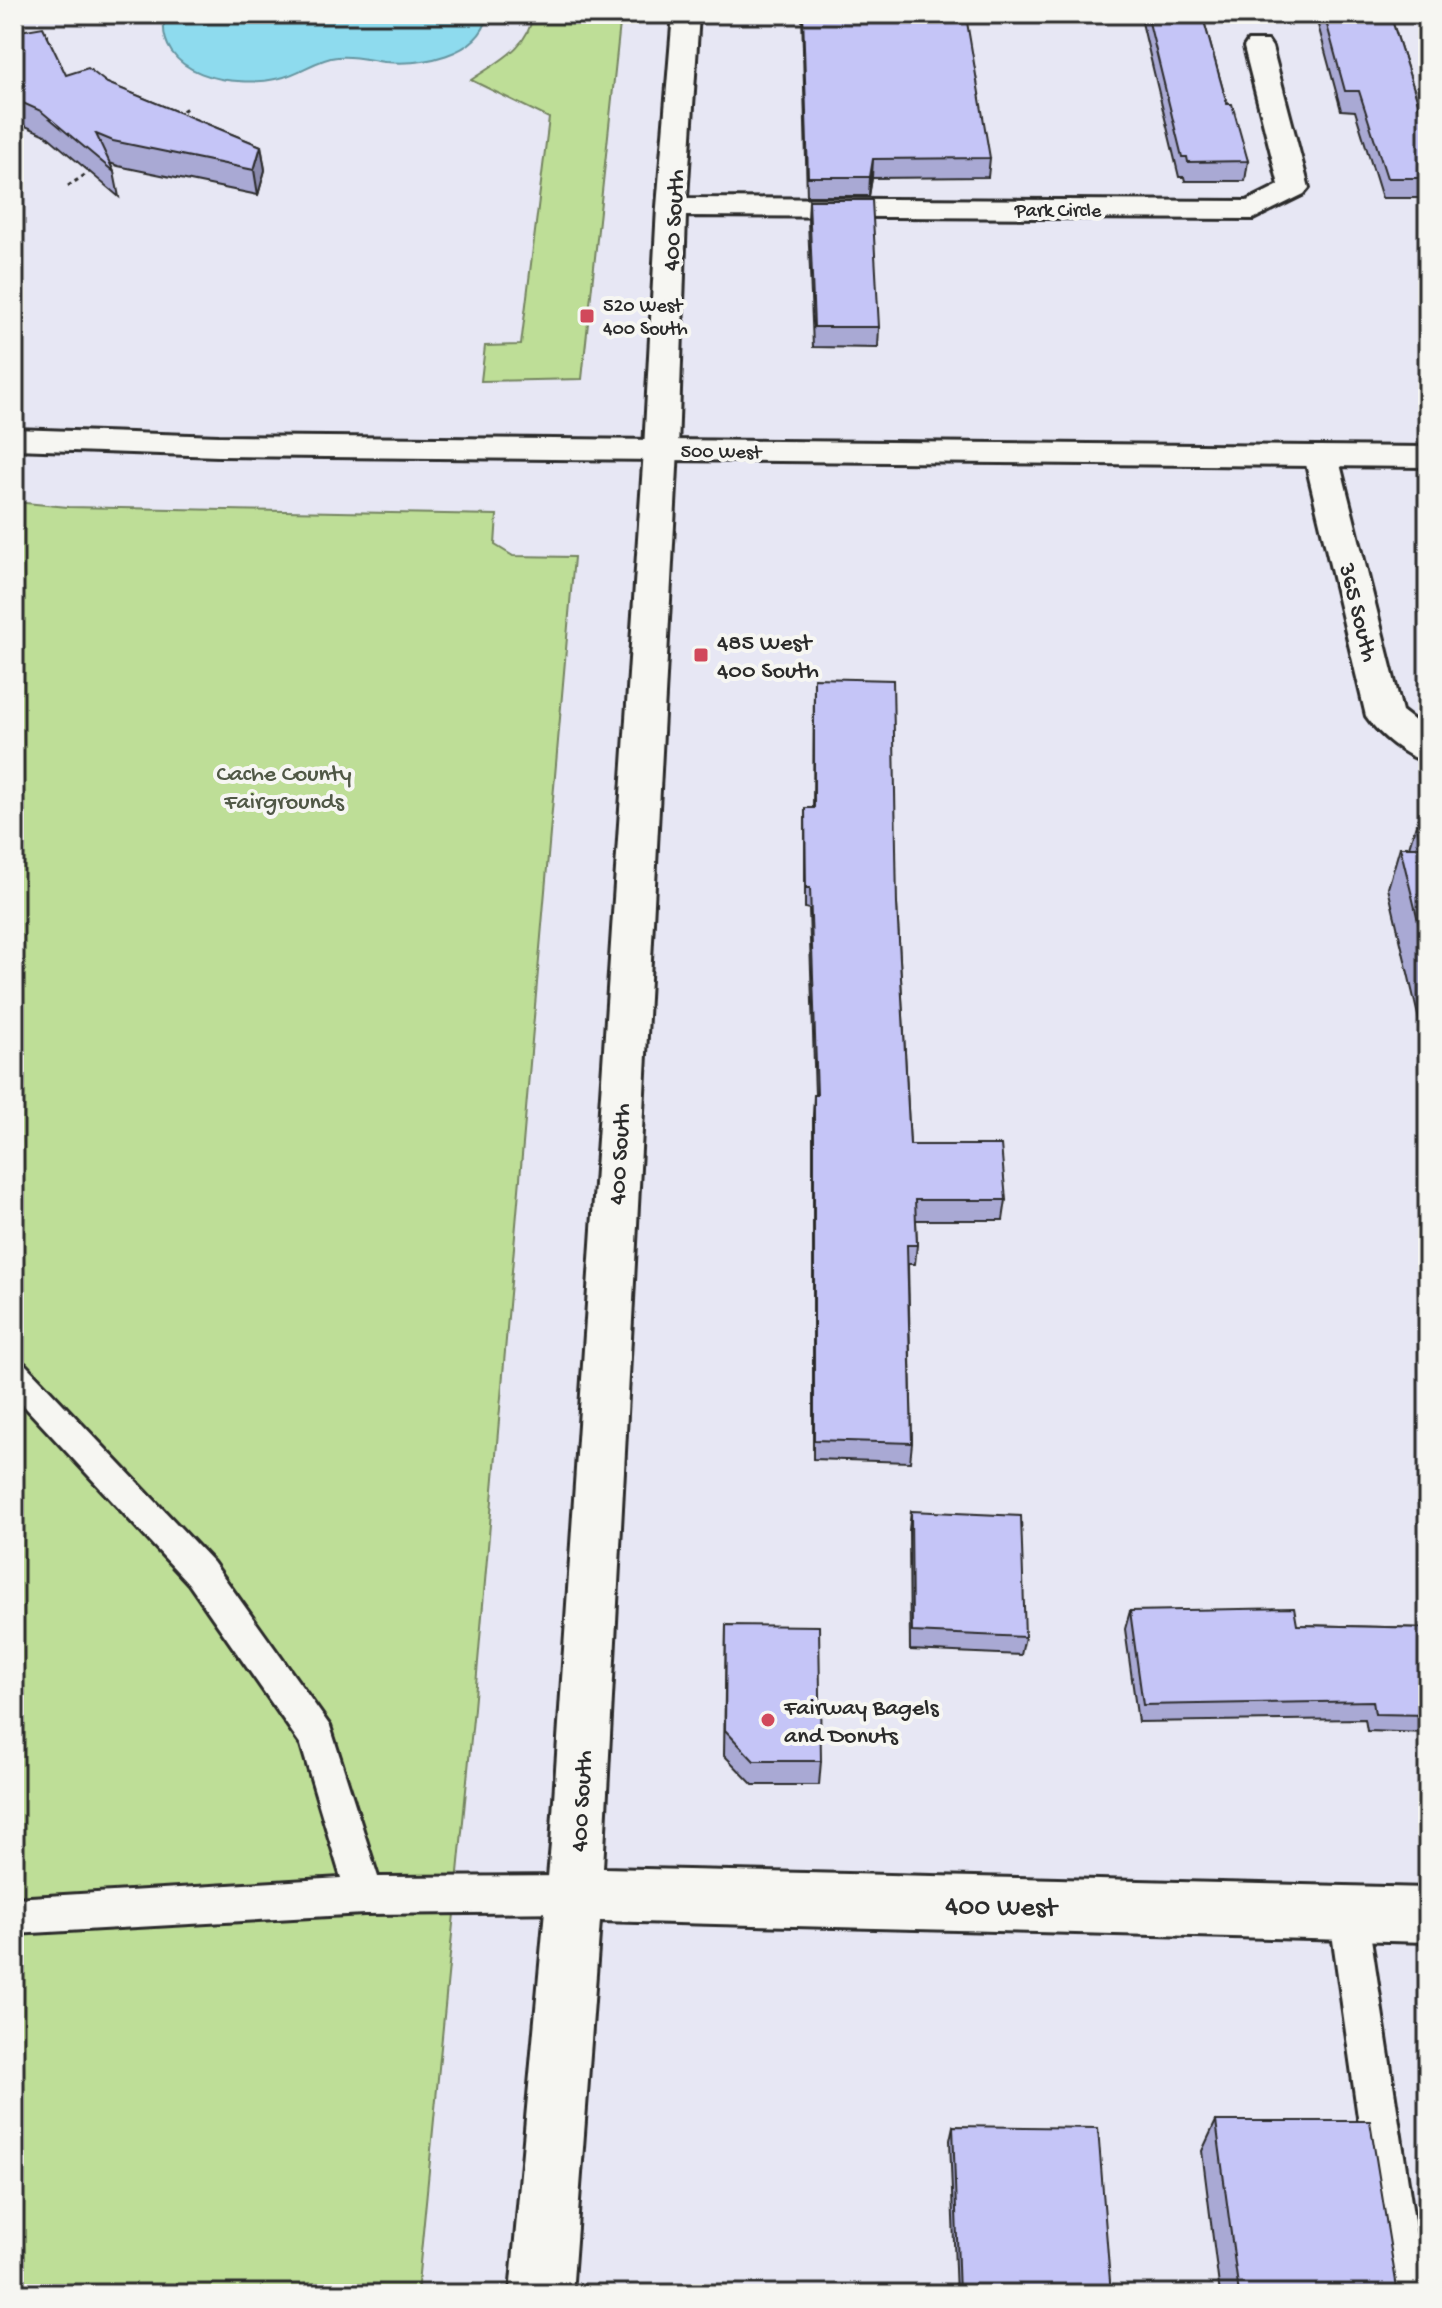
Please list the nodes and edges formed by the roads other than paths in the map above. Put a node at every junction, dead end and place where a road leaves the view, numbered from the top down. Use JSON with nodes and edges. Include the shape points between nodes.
{"nodes":[{"id":1,"x":686,"y":14,"type":"edge"},
{"id":2,"x":1258,"y":47,"type":"dead end"},
{"id":3,"x":672,"y":207,"type":"junction"},
{"id":4,"x":14,"y":439,"type":"edge"},
{"id":5,"x":661,"y":449,"type":"junction"},
{"id":6,"x":1321,"y":456,"type":"junction"},
{"id":7,"x":1428,"y":457,"type":"edge"},
{"id":8,"x":1428,"y":750,"type":"edge"},
{"id":9,"x":14,"y":1373,"type":"edge"},
{"id":10,"x":364,"y":1893,"type":"junction"},
{"id":11,"x":575,"y":1894,"type":"junction"},
{"id":12,"x":1348,"y":1912,"type":"junction"},
{"id":13,"x":1428,"y":1915,"type":"edge"},
{"id":14,"x":14,"y":1916,"type":"edge"},
{"id":15,"x":541,"y":2294,"type":"edge"},
{"id":16,"x":1404,"y":2294,"type":"edge"}],
"edges":[{"from":1,"to":3,"type":"street","name":"400 South"},
{"from":2,"to":3,"type":"street","name":"Park Circle","via":[[1294,188],[1253,210]]},
{"from":3,"to":5,"type":"street","name":"400 South"},
{"from":4,"to":5,"type":"street","name":"500 West"},
{"from":5,"to":6,"type":"street","name":"500 West"},
{"from":5,"to":11,"type":"street","name":"400 South"},
{"from":6,"to":7,"type":"street","name":"500 West"},
{"from":6,"to":8,"type":"street","name":"365 South","via":[[1385,716]]},
{"from":9,"to":10,"type":"lane","via":[[201,1573],[317,1738]]},
{"from":10,"to":11,"type":"lane"},
{"from":10,"to":14,"type":"lane"},
{"from":11,"to":12,"type":"street","name":"400 West"},
{"from":11,"to":15,"type":"street","name":"400 South"},
{"from":12,"to":13,"type":"street","name":"400 West"},
{"from":12,"to":16,"type":"lane"}]}
